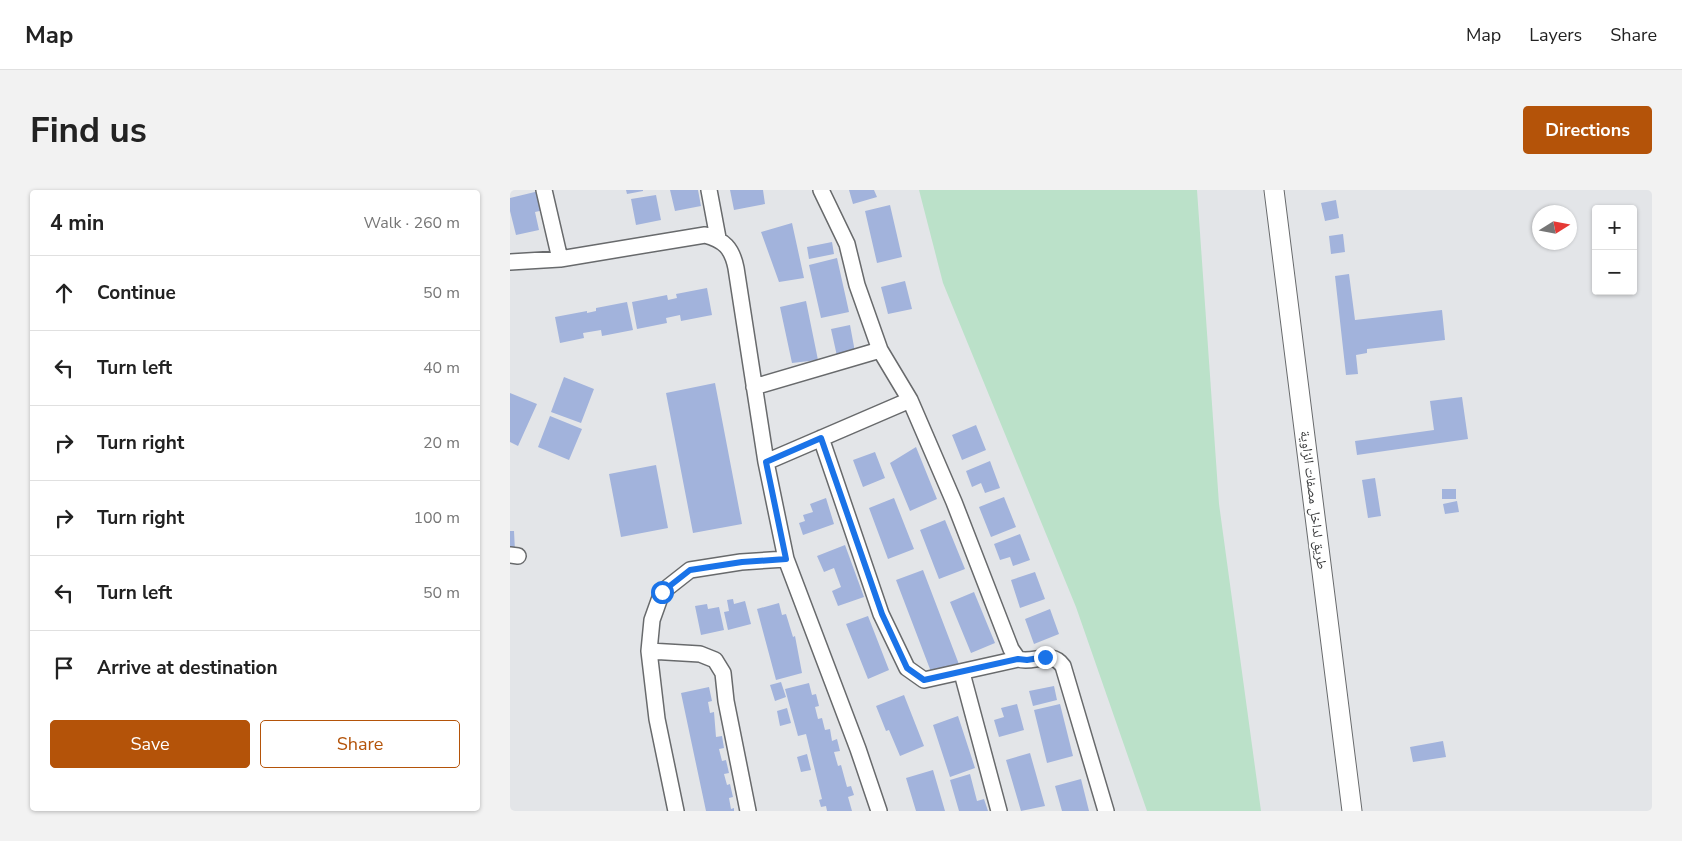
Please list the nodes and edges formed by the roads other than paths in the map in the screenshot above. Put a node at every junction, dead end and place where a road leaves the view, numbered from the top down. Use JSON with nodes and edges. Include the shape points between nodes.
{"nodes":[{"id":1,"x":544,"y":190,"type":"edge"},
{"id":2,"x":709,"y":190,"type":"edge"},
{"id":3,"x":821,"y":190,"type":"edge"},
{"id":4,"x":1274,"y":190,"type":"edge"},
{"id":5,"x":718,"y":238,"type":"junction"},
{"id":6,"x":560,"y":259,"type":"junction"},
{"id":7,"x":510,"y":262,"type":"edge"},
{"id":8,"x":880,"y":350,"type":"junction"},
{"id":9,"x":754,"y":387,"type":"junction"},
{"id":10,"x":910,"y":400,"type":"junction"},
{"id":11,"x":821,"y":438,"type":"junction"},
{"id":12,"x":766,"y":462,"type":"junction"},
{"id":13,"x":786,"y":559,"type":"junction"},
{"id":14,"x":649,"y":651,"type":"junction"},
{"id":15,"x":1018,"y":659,"type":"junction"},
{"id":16,"x":962,"y":673,"type":"junction"},
{"id":17,"x":676,"y":811,"type":"edge"},
{"id":18,"x":748,"y":811,"type":"edge"},
{"id":19,"x":879,"y":811,"type":"edge"},
{"id":20,"x":999,"y":811,"type":"edge"},
{"id":21,"x":1106,"y":811,"type":"edge"},
{"id":22,"x":1352,"y":811,"type":"edge"}],
"edges":[{"from":1,"to":6,"type":"street"},
{"from":2,"to":5,"type":"street"},
{"from":3,"to":8,"type":"street","via":[[848,244],[857,285]]},
{"from":4,"to":22,"type":"street","name":"طريق لداخل مصفات الزاوية"},
{"from":5,"to":6,"type":"street","via":[[705,235]]},
{"from":5,"to":9,"type":"street","via":[[734,256]]},
{"from":6,"to":7,"type":"street"},
{"from":8,"to":9,"type":"street"},
{"from":8,"to":10,"type":"street"},
{"from":9,"to":12,"type":"street"},
{"from":10,"to":11,"type":"street"},
{"from":10,"to":15,"type":"street","via":[[1011,649]]},
{"from":11,"to":12,"type":"street"},
{"from":11,"to":16,"type":"street","via":[[882,614],[907,668],[924,680]]},
{"from":12,"to":13,"type":"street"},
{"from":13,"to":14,"type":"street","via":[[690,570],[662,592],[652,620]]},
{"from":13,"to":19,"type":"street"},
{"from":14,"to":17,"type":"street","via":[[657,719]]},
{"from":14,"to":18,"type":"street","via":[[700,654],[715,660],[723,673]]},
{"from":15,"to":16,"type":"street"},
{"from":15,"to":21,"type":"street","via":[[1050,657],[1063,666]]},
{"from":16,"to":20,"type":"street"}]}
